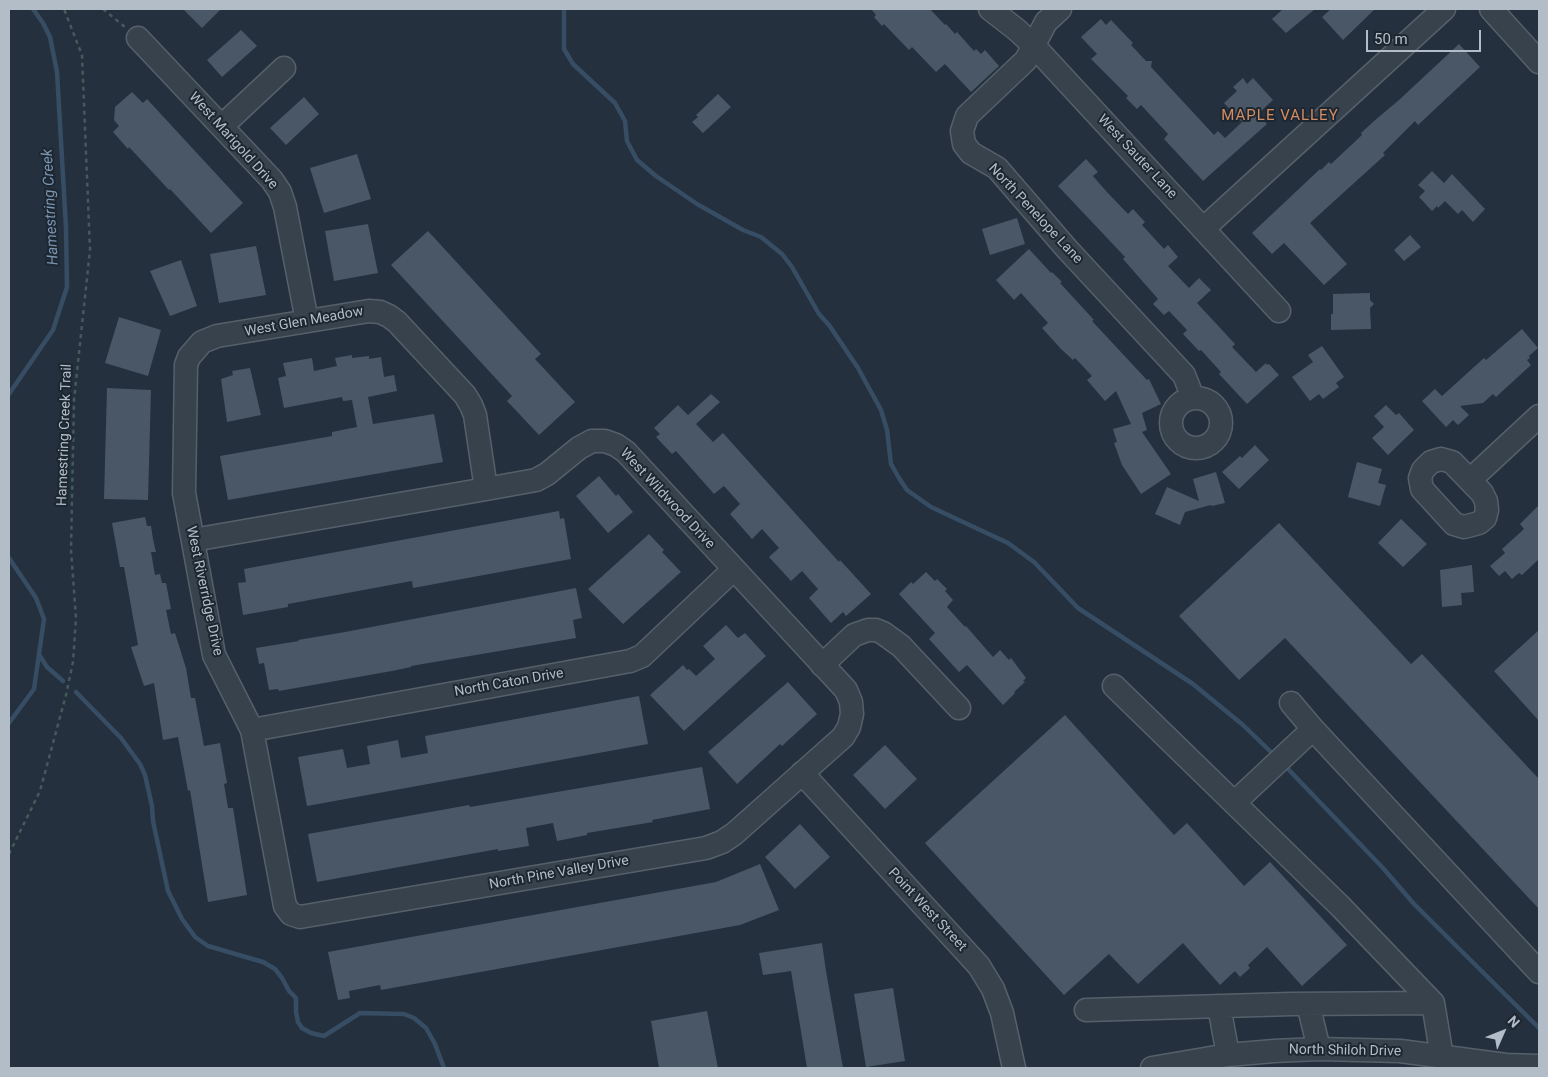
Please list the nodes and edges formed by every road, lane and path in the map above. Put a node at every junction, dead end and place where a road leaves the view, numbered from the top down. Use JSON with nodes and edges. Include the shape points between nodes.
{"nodes":[{"id":1,"x":64,"y":9,"type":"edge"},
{"id":2,"x":103,"y":9,"type":"edge"},
{"id":3,"x":990,"y":9,"type":"edge"},
{"id":4,"x":1060,"y":9,"type":"edge"},
{"id":5,"x":1444,"y":9,"type":"edge"},
{"id":6,"x":1491,"y":9,"type":"edge"},
{"id":7,"x":138,"y":38,"type":"joint"},
{"id":8,"x":1034,"y":46,"type":"junction"},
{"id":9,"x":1539,"y":62,"type":"edge"},
{"id":10,"x":284,"y":68,"type":"dead end"},
{"id":11,"x":222,"y":126,"type":"junction"},
{"id":12,"x":1203,"y":229,"type":"junction"},
{"id":13,"x":1279,"y":311,"type":"dead end"},
{"id":14,"x":307,"y":321,"type":"junction"},
{"id":15,"x":195,"y":349,"type":"joint"},
{"id":16,"x":1193,"y":398,"type":"dead end"},
{"id":17,"x":1539,"y":416,"type":"edge"},
{"id":18,"x":1470,"y":480,"type":"dead end"},
{"id":19,"x":486,"y":489,"type":"junction"},
{"id":20,"x":193,"y":540,"type":"junction"},
{"id":21,"x":733,"y":570,"type":"junction"},
{"id":22,"x":822,"y":665,"type":"junction"},
{"id":23,"x":1114,"y":686,"type":"dead end"},
{"id":24,"x":1291,"y":703,"type":"dead end"},
{"id":25,"x":959,"y":708,"type":"dead end"},
{"id":26,"x":1313,"y":729,"type":"junction"},
{"id":27,"x":252,"y":730,"type":"junction"},
{"id":28,"x":802,"y":773,"type":"junction"},
{"id":29,"x":1234,"y":803,"type":"junction"},
{"id":30,"x":9,"y":854,"type":"edge"},
{"id":31,"x":291,"y":914,"type":"joint"},
{"id":32,"x":1539,"y":972,"type":"edge"},
{"id":33,"x":1433,"y":1003,"type":"junction"},
{"id":34,"x":1308,"y":1004,"type":"junction"},
{"id":35,"x":1219,"y":1006,"type":"junction"},
{"id":36,"x":1086,"y":1010,"type":"dead end"},
{"id":37,"x":1320,"y":1050,"type":"junction"},
{"id":38,"x":1442,"y":1057,"type":"junction"},
{"id":39,"x":1238,"y":1059,"type":"edge"},
{"id":40,"x":1539,"y":1066,"type":"edge"},
{"id":41,"x":1014,"y":1068,"type":"edge"},
{"id":42,"x":1152,"y":1068,"type":"edge"}],
"edges":[{"from":1,"to":30,"type":"path","name":"Hamestring Creek Trail","via":[[82,55],[90,250],[74,400],[73,662],[40,791]]},
{"from":2,"to":7,"type":"path"},
{"from":3,"to":8,"type":"street","name":"West Sauter Lane"},
{"from":4,"to":8,"type":"street","name":"North Penelope Lane","via":[[1046,22]]},
{"from":5,"to":12,"type":"street"},
{"from":6,"to":9,"type":"street"},
{"from":7,"to":11,"type":"street","name":"West Marigold Drive"},
{"from":8,"to":12,"type":"street","name":"West Sauter Lane"},
{"from":8,"to":16,"type":"street","name":"North Penelope Lane","via":[[1026,60],[967,116],[962,131],[964,144],[971,153],[997,168],[1184,375]]},
{"from":10,"to":11,"type":"street"},
{"from":11,"to":14,"type":"street","name":"West Marigold Drive","via":[[280,192]]},
{"from":12,"to":13,"type":"street","name":"West Sauter Lane"},
{"from":14,"to":15,"type":"street","name":"West Glen Meadow","via":[[217,336]]},
{"from":14,"to":19,"type":"street","name":"West Glen Meadow","via":[[370,311],[380,312],[397,322],[472,405]]},
{"from":15,"to":20,"type":"street","name":"West Riverridge Drive","via":[[186,365],[184,493]]},
{"from":17,"to":18,"type":"street"},
{"from":19,"to":20,"type":"street","name":"West Wildwood Drive"},
{"from":19,"to":21,"type":"street","name":"West Wildwood Drive","via":[[536,480],[579,448],[592,441],[604,441],[626,452]]},
{"from":20,"to":27,"type":"street","name":"West Riverridge Drive","via":[[214,655]]},
{"from":21,"to":22,"type":"street","name":"West Wildwood Drive"},
{"from":21,"to":27,"type":"street","name":"North Caton Drive","via":[[642,656],[630,661]]},
{"from":22,"to":25,"type":"street","via":[[854,635],[876,630],[901,646]]},
{"from":22,"to":28,"type":"street","name":"West Wildwood Drive","via":[[846,690],[852,714],[843,737]]},
{"from":23,"to":29,"type":"street"},
{"from":24,"to":26,"type":"street"},
{"from":26,"to":29,"type":"street"},
{"from":26,"to":32,"type":"street"},
{"from":27,"to":31,"type":"street","name":"West Riverridge Drive","via":[[285,906]]},
{"from":28,"to":31,"type":"street","name":"North Pine Valley Drive","via":[[734,834],[706,848],[300,917]]},
{"from":28,"to":41,"type":"street","name":"Point West Street","via":[[979,966],[1002,1013]]},
{"from":29,"to":33,"type":"street"},
{"from":33,"to":34,"type":"street"},
{"from":33,"to":38,"type":"street"},
{"from":34,"to":35,"type":"street"},
{"from":34,"to":37,"type":"street"},
{"from":35,"to":36,"type":"street"},
{"from":35,"to":39,"type":"street"},
{"from":37,"to":38,"type":"street","name":"North Shiloh Drive","via":[[1400,1051]]},
{"from":37,"to":39,"type":"street","name":"North Shiloh Drive","via":[[1274,1051]]},
{"from":38,"to":40,"type":"street","name":"North Shiloh Drive"},
{"from":39,"to":42,"type":"street","name":"North Shiloh Drive"}]}
